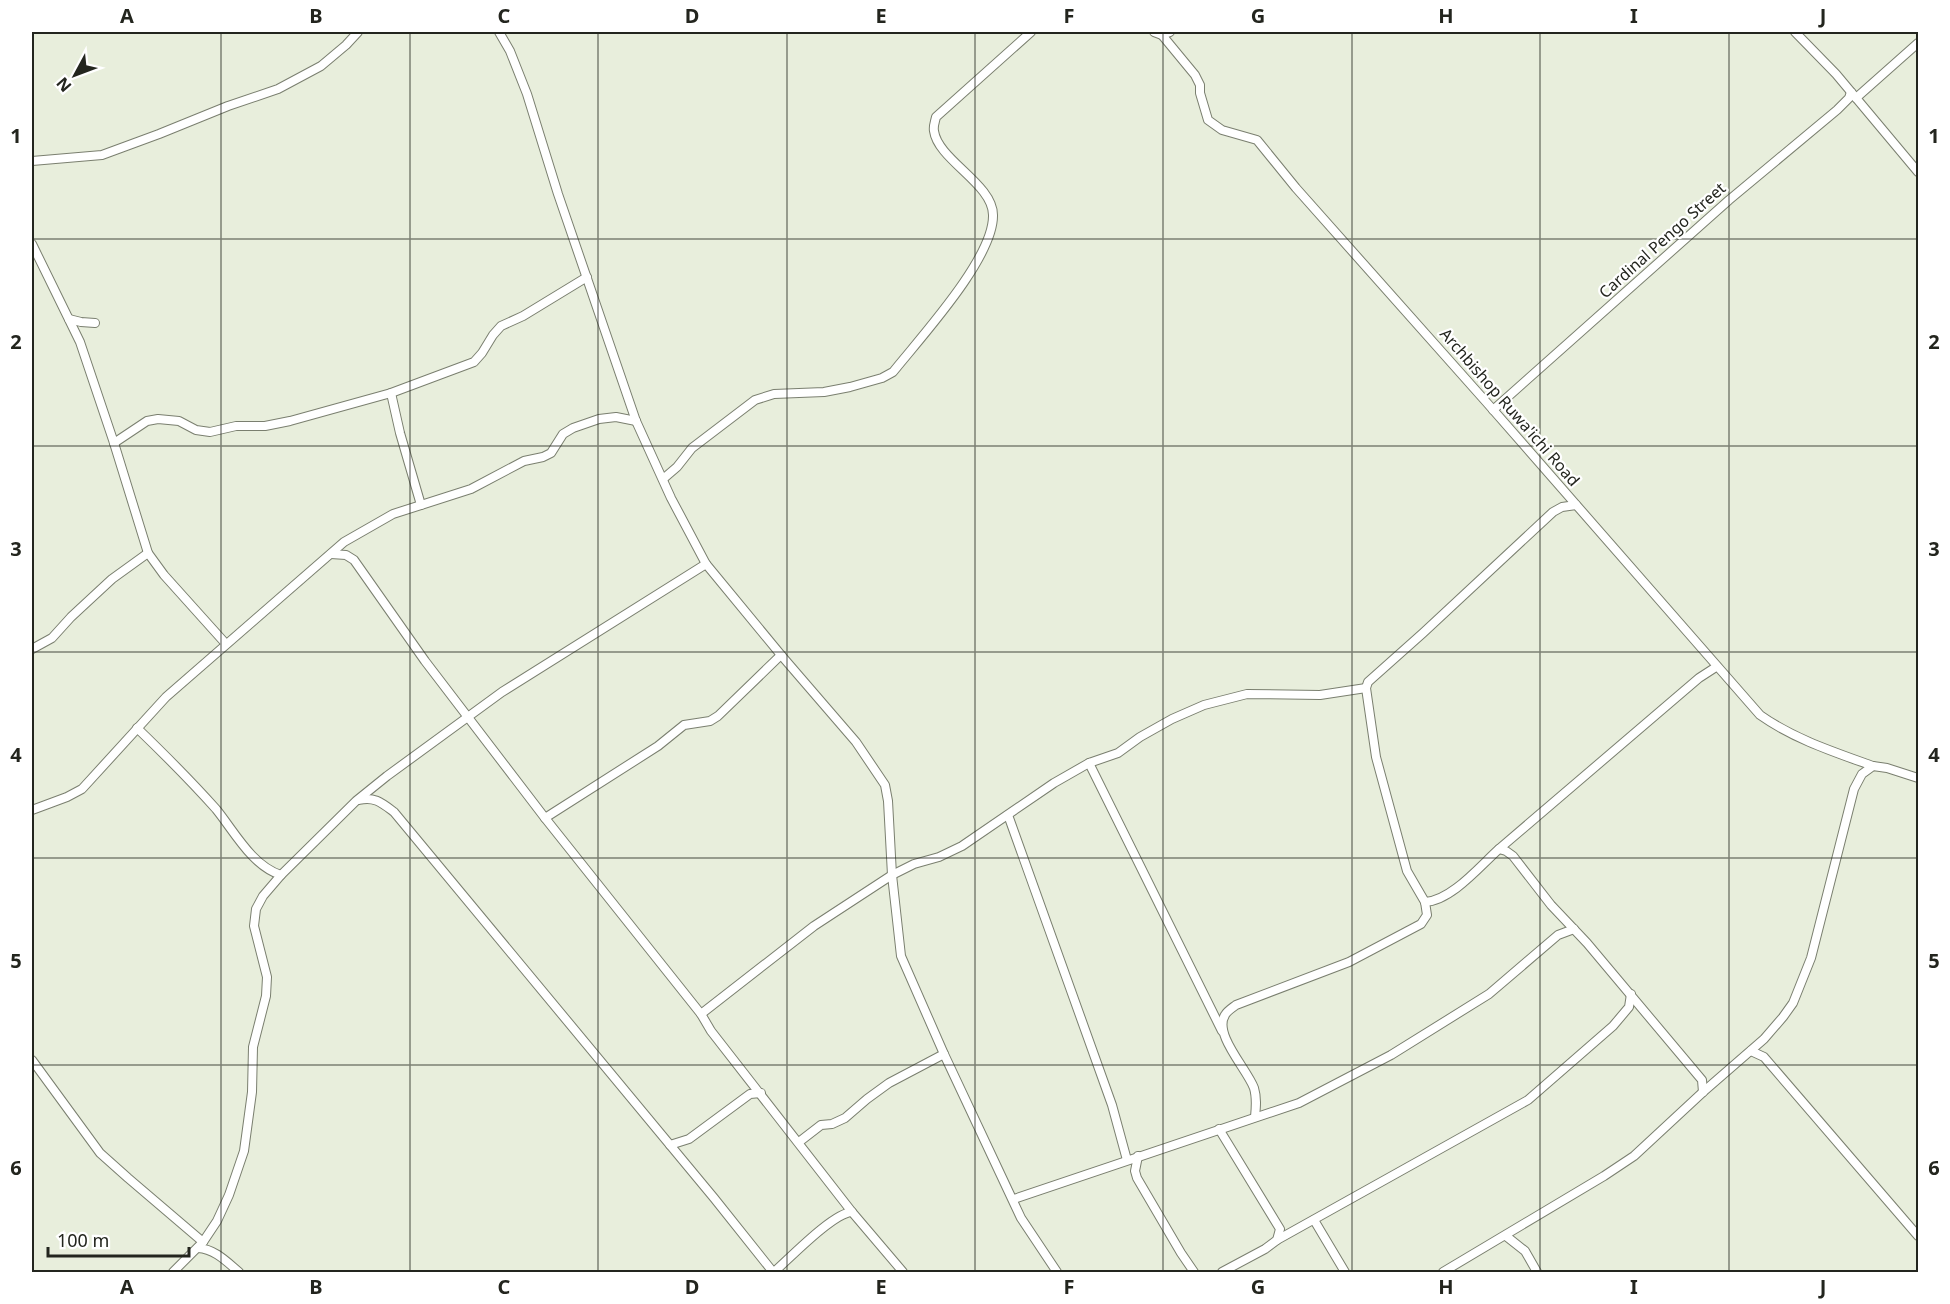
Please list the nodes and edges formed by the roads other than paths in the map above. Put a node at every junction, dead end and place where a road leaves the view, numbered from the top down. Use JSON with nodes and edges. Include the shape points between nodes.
{"nodes":[{"id":1,"x":358,"y":32,"type":"edge"},
{"id":2,"x":499,"y":32,"type":"edge"},
{"id":3,"x":1031,"y":32,"type":"edge"},
{"id":4,"x":1795,"y":32,"type":"edge"},
{"id":5,"x":1162,"y":33,"type":"edge"},
{"id":6,"x":1918,"y":43,"type":"edge"},
{"id":7,"x":1853,"y":95,"type":"junction"},
{"id":8,"x":32,"y":161,"type":"edge"},
{"id":9,"x":1918,"y":172,"type":"edge"},
{"id":10,"x":32,"y":244,"type":"edge"},
{"id":11,"x":587,"y":277,"type":"junction"},
{"id":12,"x":69,"y":319,"type":"junction"},
{"id":13,"x":95,"y":322,"type":"dead end"},
{"id":14,"x":391,"y":393,"type":"junction"},
{"id":15,"x":1493,"y":410,"type":"junction"},
{"id":16,"x":636,"y":421,"type":"junction"},
{"id":17,"x":114,"y":443,"type":"junction"},
{"id":18,"x":663,"y":479,"type":"junction"},
{"id":19,"x":421,"y":505,"type":"junction"},
{"id":20,"x":1576,"y":505,"type":"junction"},
{"id":21,"x":148,"y":553,"type":"junction"},
{"id":22,"x":331,"y":554,"type":"junction"},
{"id":23,"x":706,"y":564,"type":"junction"},
{"id":24,"x":226,"y":644,"type":"junction"},
{"id":25,"x":32,"y":649,"type":"edge"},
{"id":26,"x":781,"y":655,"type":"junction"},
{"id":27,"x":1716,"y":667,"type":"junction"},
{"id":28,"x":1366,"y":688,"type":"junction"},
{"id":29,"x":468,"y":716,"type":"junction"},
{"id":30,"x":137,"y":728,"type":"junction"},
{"id":31,"x":1089,"y":763,"type":"junction"},
{"id":32,"x":1873,"y":766,"type":"junction"},
{"id":33,"x":1918,"y":778,"type":"edge"},
{"id":34,"x":356,"y":801,"type":"junction"},
{"id":35,"x":32,"y":810,"type":"edge"},
{"id":36,"x":1008,"y":815,"type":"junction"},
{"id":37,"x":545,"y":818,"type":"junction"},
{"id":38,"x":1499,"y":849,"type":"junction"},
{"id":39,"x":281,"y":875,"type":"junction"},
{"id":40,"x":892,"y":875,"type":"junction"},
{"id":41,"x":1425,"y":902,"type":"junction"},
{"id":42,"x":1574,"y":929,"type":"junction"},
{"id":43,"x":1631,"y":994,"type":"junction"},
{"id":44,"x":701,"y":1014,"type":"junction"},
{"id":45,"x":1224,"y":1034,"type":"junction"},
{"id":46,"x":1751,"y":1051,"type":"junction"},
{"id":47,"x":944,"y":1054,"type":"junction"},
{"id":48,"x":32,"y":1060,"type":"edge"},
{"id":49,"x":1703,"y":1092,"type":"junction"},
{"id":50,"x":761,"y":1093,"type":"junction"},
{"id":51,"x":1255,"y":1117,"type":"junction"},
{"id":52,"x":1219,"y":1129,"type":"junction"},
{"id":53,"x":799,"y":1142,"type":"junction"},
{"id":54,"x":670,"y":1145,"type":"junction"},
{"id":55,"x":1138,"y":1156,"type":"junction"},
{"id":56,"x":1127,"y":1160,"type":"junction"},
{"id":57,"x":1014,"y":1199,"type":"junction"},
{"id":58,"x":852,"y":1212,"type":"junction"},
{"id":59,"x":1314,"y":1220,"type":"junction"},
{"id":60,"x":1506,"y":1236,"type":"junction"},
{"id":61,"x":1918,"y":1236,"type":"edge"},
{"id":62,"x":1277,"y":1240,"type":"junction"},
{"id":63,"x":200,"y":1245,"type":"junction"},
{"id":64,"x":173,"y":1272,"type":"edge"},
{"id":65,"x":239,"y":1272,"type":"edge"},
{"id":66,"x":773,"y":1272,"type":"edge"},
{"id":67,"x":903,"y":1272,"type":"edge"},
{"id":68,"x":1057,"y":1272,"type":"edge"},
{"id":69,"x":1194,"y":1272,"type":"edge"},
{"id":70,"x":1222,"y":1272,"type":"edge"},
{"id":71,"x":1345,"y":1272,"type":"edge"},
{"id":72,"x":1443,"y":1272,"type":"edge"},
{"id":73,"x":1537,"y":1272,"type":"edge"}],
"edges":[{"from":1,"to":8,"type":"street","via":[[321,66],[278,89],[102,155]]},
{"from":2,"to":11,"type":"street","via":[[527,94]]},
{"from":3,"to":18,"type":"street","via":[[936,117],[934,134],[940,145],[987,197],[994,219],[974,269],[892,372],[850,387],[774,394],[755,400],[692,448]]},
{"from":4,"to":7,"type":"street"},
{"from":5,"to":15,"type":"street","name":"Archbishop Ruwa'ichi Road","via":[[1195,75],[1208,120],[1222,130],[1257,140]]},
{"from":6,"to":7,"type":"street","name":"Cardinal Pengo Street"},
{"from":7,"to":9,"type":"street"},
{"from":7,"to":15,"type":"street","name":"Cardinal Pengo Street"},
{"from":10,"to":12,"type":"street"},
{"from":11,"to":14,"type":"street","via":[[501,326],[474,362]]},
{"from":11,"to":16,"type":"street"},
{"from":12,"to":13,"type":"street"},
{"from":12,"to":17,"type":"street"},
{"from":14,"to":17,"type":"street","via":[[265,426],[236,426],[210,432],[178,421],[147,421]]},
{"from":14,"to":19,"type":"street"},
{"from":15,"to":20,"type":"street","name":"Archbishop Ruwa'ichi Road"},
{"from":16,"to":18,"type":"street"},
{"from":16,"to":19,"type":"street","via":[[616,417],[573,428],[543,457],[524,461],[471,489]]},
{"from":17,"to":21,"type":"street"},
{"from":18,"to":23,"type":"street"},
{"from":19,"to":22,"type":"street","via":[[393,514],[344,542]]},
{"from":20,"to":27,"type":"street","name":"Archbishop Ruwa'ichi Road"},
{"from":20,"to":28,"type":"street","via":[[1553,512],[1375,675]]},
{"from":21,"to":24,"type":"street"},
{"from":21,"to":25,"type":"street","via":[[112,579],[52,638]]},
{"from":22,"to":24,"type":"street"},
{"from":22,"to":29,"type":"street","via":[[354,560]]},
{"from":23,"to":26,"type":"street"},
{"from":23,"to":29,"type":"street"},
{"from":24,"to":30,"type":"street"},
{"from":26,"to":37,"type":"street","via":[[718,716],[684,725]]},
{"from":26,"to":40,"type":"street","via":[[856,742],[885,784]]},
{"from":27,"to":32,"type":"street","name":"Archbishop Ruwa'ichi Road","via":[[1760,715],[1778,727]]},
{"from":27,"to":38,"type":"street"},
{"from":28,"to":31,"type":"street","via":[[1320,695],[1247,694],[1204,705],[1172,719],[1118,753]]},
{"from":28,"to":41,"type":"street","via":[[1376,757],[1407,871]]},
{"from":29,"to":34,"type":"street"},
{"from":29,"to":37,"type":"street"},
{"from":30,"to":35,"type":"street","via":[[82,789]]},
{"from":30,"to":39,"type":"street","via":[[215,808],[252,854]]},
{"from":31,"to":36,"type":"street"},
{"from":31,"to":45,"type":"street"},
{"from":32,"to":33,"type":"street","name":"Archbishop Ruwa'ichi Road"},
{"from":32,"to":46,"type":"street","via":[[1862,774],[1854,789],[1811,958],[1793,1003]]},
{"from":34,"to":39,"type":"street"},
{"from":34,"to":54,"type":"street","via":[[381,801],[394,812]]},
{"from":36,"to":40,"type":"street","via":[[962,846]]},
{"from":36,"to":56,"type":"street","via":[[1113,1106]]},
{"from":37,"to":44,"type":"street"},
{"from":38,"to":41,"type":"street","via":[[1447,895]]},
{"from":38,"to":42,"type":"street","via":[[1513,856]]},
{"from":39,"to":63,"type":"street","via":[[256,909],[255,936],[267,977],[253,1047],[244,1151],[217,1221]]},
{"from":40,"to":44,"type":"street","via":[[814,926]]},
{"from":40,"to":47,"type":"street","via":[[901,956]]},
{"from":41,"to":45,"type":"street","via":[[1427,915],[1421,924],[1349,962],[1236,1005],[1222,1023]]},
{"from":42,"to":43,"type":"street"},
{"from":42,"to":51,"type":"street","via":[[1558,935],[1489,994],[1391,1055],[1299,1103]]},
{"from":43,"to":49,"type":"street","via":[[1702,1080]]},
{"from":43,"to":59,"type":"street","via":[[1629,1007],[1613,1026],[1528,1100]]},
{"from":44,"to":50,"type":"street"},
{"from":45,"to":51,"type":"street","via":[[1254,1087]]},
{"from":46,"to":49,"type":"street"},
{"from":46,"to":61,"type":"street","via":[[1764,1057]]},
{"from":47,"to":53,"type":"street","via":[[889,1083],[845,1118],[821,1125]]},
{"from":47,"to":57,"type":"street"},
{"from":48,"to":63,"type":"street","via":[[100,1153]]},
{"from":49,"to":60,"type":"street","via":[[1634,1156]]},
{"from":50,"to":53,"type":"street"},
{"from":50,"to":54,"type":"street","via":[[750,1094],[689,1139]]},
{"from":51,"to":52,"type":"street"},
{"from":52,"to":55,"type":"street"},
{"from":52,"to":62,"type":"street","via":[[1280,1229]]},
{"from":53,"to":58,"type":"street"},
{"from":54,"to":66,"type":"street"},
{"from":55,"to":56,"type":"street"},
{"from":55,"to":69,"type":"street","via":[[1137,1178]]},
{"from":56,"to":57,"type":"street"},
{"from":57,"to":68,"type":"street","via":[[1021,1218]]},
{"from":58,"to":66,"type":"street","via":[[824,1228]]},
{"from":58,"to":67,"type":"street"},
{"from":59,"to":62,"type":"street"},
{"from":59,"to":71,"type":"street"},
{"from":60,"to":72,"type":"street"},
{"from":60,"to":73,"type":"street","via":[[1525,1251]]},
{"from":62,"to":70,"type":"street"},
{"from":63,"to":64,"type":"street"},
{"from":63,"to":65,"type":"street"}]}
